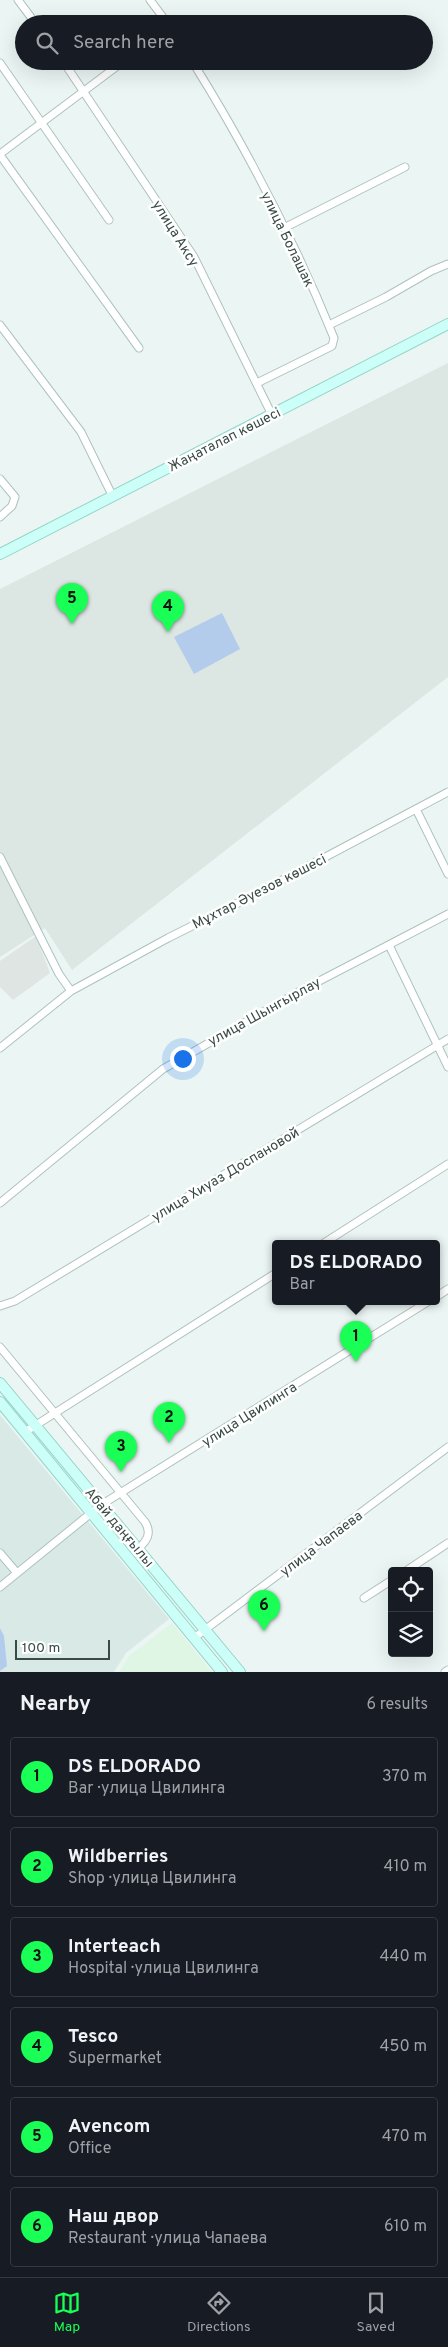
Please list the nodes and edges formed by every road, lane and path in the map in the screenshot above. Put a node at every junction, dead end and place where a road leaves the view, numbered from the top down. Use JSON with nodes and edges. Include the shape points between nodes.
{"nodes":[{"id":1,"x":18,"y":0,"type":"edge"},
{"id":2,"x":150,"y":0,"type":"edge"},
{"id":3,"x":29,"y":15,"type":"edge"},
{"id":4,"x":161,"y":15,"type":"edge"},
{"id":5,"x":0,"y":63,"type":"edge"},
{"id":6,"x":70,"y":70,"type":"edge"},
{"id":7,"x":112,"y":70,"type":"edge"},
{"id":8,"x":198,"y":70,"type":"edge"},
{"id":9,"x":84,"y":90,"type":"junction"},
{"id":10,"x":42,"y":123,"type":"junction"},
{"id":11,"x":0,"y":155,"type":"edge"},
{"id":12,"x":405,"y":167,"type":"dead end"},
{"id":13,"x":109,"y":220,"type":"dead end"},
{"id":14,"x":284,"y":228,"type":"junction"},
{"id":15,"x":448,"y":264,"type":"edge"},
{"id":16,"x":448,"y":324,"type":"edge"},
{"id":17,"x":0,"y":325,"type":"edge"},
{"id":18,"x":329,"y":325,"type":"junction"},
{"id":19,"x":139,"y":348,"type":"dead end"},
{"id":20,"x":256,"y":383,"type":"junction"},
{"id":21,"x":272,"y":415,"type":"junction"},
{"id":22,"x":0,"y":479,"type":"edge"},
{"id":23,"x":113,"y":497,"type":"junction"},
{"id":24,"x":0,"y":517,"type":"edge"},
{"id":25,"x":0,"y":554,"type":"edge"},
{"id":26,"x":448,"y":792,"type":"edge"},
{"id":27,"x":416,"y":809,"type":"junction"},
{"id":28,"x":0,"y":857,"type":"edge"},
{"id":29,"x":448,"y":874,"type":"edge"},
{"id":30,"x":448,"y":914,"type":"edge"},
{"id":31,"x":389,"y":945,"type":"junction"},
{"id":32,"x":71,"y":991,"type":"junction"},
{"id":33,"x":448,"y":1039,"type":"edge"},
{"id":34,"x":437,"y":1046,"type":"junction"},
{"id":35,"x":0,"y":1048,"type":"edge"},
{"id":36,"x":448,"y":1067,"type":"edge"},
{"id":37,"x":448,"y":1164,"type":"edge"},
{"id":38,"x":0,"y":1203,"type":"edge"},
{"id":39,"x":329,"y":1240,"type":"edge"},
{"id":40,"x":272,"y":1276,"type":"edge"},
{"id":41,"x":423,"y":1305,"type":"edge"},
{"id":42,"x":0,"y":1306,"type":"edge"},
{"id":43,"x":0,"y":1347,"type":"edge"},
{"id":44,"x":0,"y":1383,"type":"edge"},
{"id":45,"x":0,"y":1402,"type":"edge"},
{"id":46,"x":56,"y":1412,"type":"junction"},
{"id":47,"x":36,"y":1426,"type":"junction"},
{"id":48,"x":25,"y":1432,"type":"junction"},
{"id":49,"x":448,"y":1447,"type":"edge"},
{"id":50,"x":122,"y":1493,"type":"junction"},
{"id":51,"x":101,"y":1505,"type":"junction"},
{"id":52,"x":92,"y":1512,"type":"junction"},
{"id":53,"x":448,"y":1543,"type":"edge"},
{"id":54,"x":138,"y":1549,"type":"junction"},
{"id":55,"x":0,"y":1553,"type":"edge"},
{"id":56,"x":412,"y":1567,"type":"edge"},
{"id":57,"x":17,"y":1573,"type":"junction"},
{"id":58,"x":388,"y":1583,"type":"edge"},
{"id":59,"x":0,"y":1587,"type":"edge"},
{"id":60,"x":364,"y":1598,"type":"dead end"},
{"id":61,"x":204,"y":1629,"type":"junction"},
{"id":62,"x":194,"y":1638,"type":"junction"},
{"id":63,"x":448,"y":1670,"type":"edge"},
{"id":64,"x":222,"y":1672,"type":"edge"},
{"id":65,"x":240,"y":1672,"type":"edge"},
{"id":66,"x":445,"y":1672,"type":"edge"}],
"edges":[{"from":1,"to":3,"type":"street"},
{"from":2,"to":4,"type":"street"},
{"from":5,"to":10,"type":"street"},
{"from":6,"to":9,"type":"street","name":"улица Аксу"},
{"from":7,"to":9,"type":"street"},
{"from":8,"to":14,"type":"street","name":"улица Болашак","via":[[230,121]]},
{"from":9,"to":10,"type":"street"},
{"from":9,"to":20,"type":"street","name":"улица Аксу","via":[[194,257]]},
{"from":10,"to":11,"type":"street"},
{"from":10,"to":13,"type":"street"},
{"from":11,"to":19,"type":"street"},
{"from":12,"to":14,"type":"street"},
{"from":14,"to":18,"type":"street","name":"улица Болашак"},
{"from":15,"to":18,"type":"street"},
{"from":16,"to":21,"type":"street","name":"Жаңаталап көшесі"},
{"from":17,"to":23,"type":"street","via":[[82,432]]},
{"from":18,"to":20,"type":"street","name":"улица Болашак","via":[[334,338],[332,346]]},
{"from":20,"to":21,"type":"street","name":"улица Аксу"},
{"from":21,"to":23,"type":"street","name":"Жаңаталап көшесі"},
{"from":22,"to":24,"type":"street","via":[[15,497],[12,506]]},
{"from":23,"to":25,"type":"street","name":"Жаңаталап көшесі"},
{"from":26,"to":27,"type":"street","name":"Мұхтар Әуезов көшесі"},
{"from":27,"to":29,"type":"street"},
{"from":27,"to":32,"type":"street","name":"Мұхтар Әуезов көшесі"},
{"from":28,"to":32,"type":"street","via":[[59,974]]},
{"from":30,"to":31,"type":"street","name":"улица Шынгырлау"},
{"from":31,"to":34,"type":"street"},
{"from":31,"to":38,"type":"street","name":"улица Шынгырлау","via":[[194,1049],[163,1069]]},
{"from":32,"to":35,"type":"street","name":"Мұхтар Әуезов көшесі"},
{"from":33,"to":34,"type":"street","name":"улица Хиуаз Доспановой"},
{"from":34,"to":36,"type":"street"},
{"from":34,"to":42,"type":"street","name":"улица Хиуаз Доспановой","via":[[15,1300]]},
{"from":37,"to":39,"type":"street"},
{"from":40,"to":46,"type":"street"},
{"from":41,"to":50,"type":"street","name":"улица Цвилинга"},
{"from":43,"to":46,"type":"street"},
{"from":44,"to":47,"type":"street","name":"Абай даңғылы"},
{"from":45,"to":48,"type":"street","name":"Абай даңғылы"},
{"from":46,"to":47,"type":"street"},
{"from":46,"to":50,"type":"street"},
{"from":47,"to":48,"type":"street"},
{"from":47,"to":51,"type":"street","name":"Абай даңғылы"},
{"from":48,"to":52,"type":"street","name":"Абай даңғылы"},
{"from":49,"to":61,"type":"street","name":"улица Чапаева"},
{"from":50,"to":51,"type":"street","name":"улица Цвилинга"},
{"from":50,"to":54,"type":"street","via":[[148,1527],[146,1541]]},
{"from":51,"to":52,"type":"street","name":"улица Цвилинга"},
{"from":51,"to":54,"type":"street","name":"Абай даңғылы"},
{"from":52,"to":57,"type":"street","name":"улица Цвилинга"},
{"from":52,"to":62,"type":"street","name":"Абай даңғылы"},
{"from":53,"to":56,"type":"street"},
{"from":54,"to":61,"type":"street","name":"Абай даңғылы"},
{"from":55,"to":57,"type":"street"},
{"from":57,"to":59,"type":"street","name":"улица Цвилинга"},
{"from":58,"to":60,"type":"street"},
{"from":61,"to":62,"type":"street","name":"улица Чапаева"},
{"from":61,"to":65,"type":"street","name":"Абай даңғылы"},
{"from":62,"to":64,"type":"street","name":"Абай даңғылы"},
{"from":63,"to":66,"type":"street"}]}
